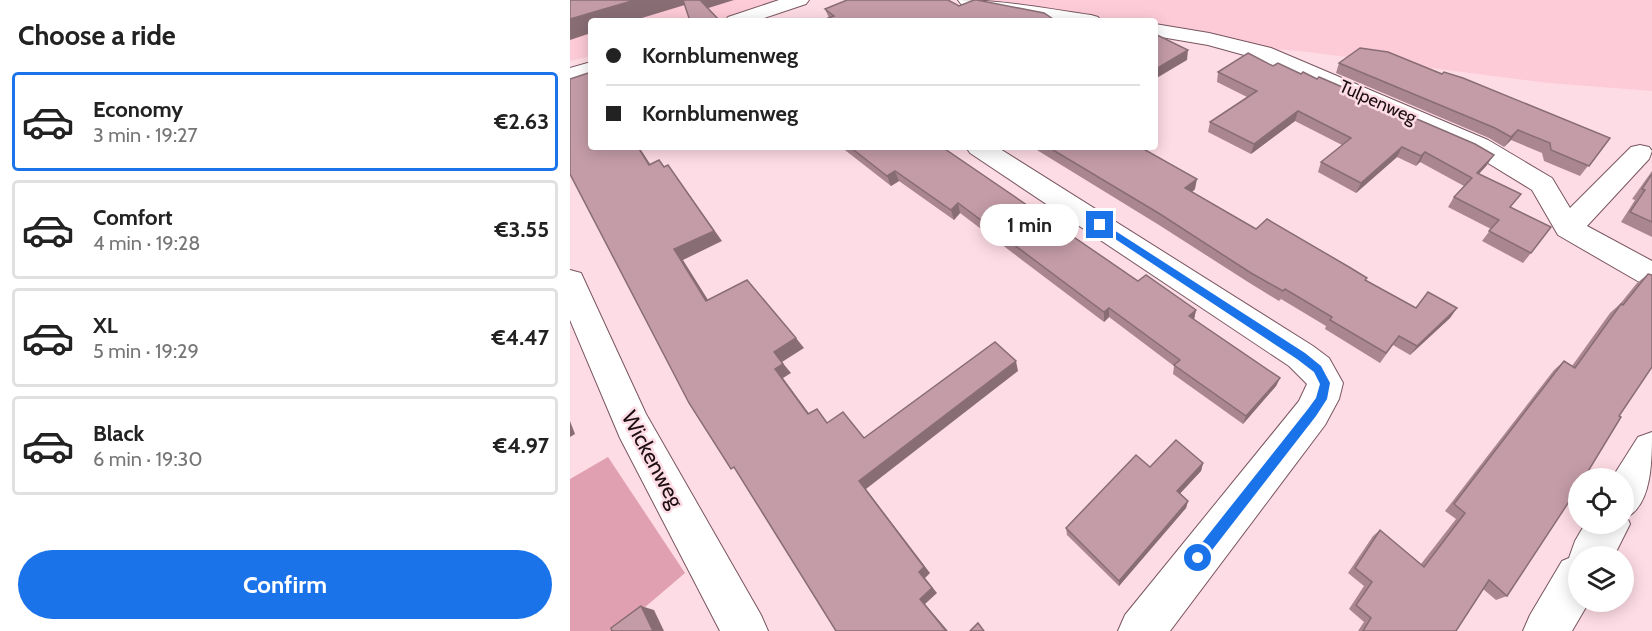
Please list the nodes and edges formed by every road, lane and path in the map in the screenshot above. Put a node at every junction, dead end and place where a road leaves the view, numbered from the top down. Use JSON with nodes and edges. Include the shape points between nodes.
{"nodes":[{"id":1,"x":799,"y":0,"type":"edge"},
{"id":2,"x":968,"y":0,"type":"edge"},
{"id":3,"x":777,"y":16,"type":"edge"},
{"id":4,"x":760,"y":18,"type":"edge"},
{"id":5,"x":1068,"y":18,"type":"edge"},
{"id":6,"x":1158,"y":30,"type":"edge"},
{"id":7,"x":588,"y":70,"type":"edge"},
{"id":8,"x":570,"y":75,"type":"edge"},
{"id":9,"x":984,"y":150,"type":"edge"},
{"id":10,"x":1640,"y":153,"type":"dead end"},
{"id":11,"x":1568,"y":228,"type":"junction"},
{"id":12,"x":1652,"y":275,"type":"edge"},
{"id":13,"x":570,"y":282,"type":"edge"},
{"id":14,"x":1652,"y":450,"type":"edge"},
{"id":15,"x":1634,"y":481,"type":"edge"},
{"id":16,"x":1568,"y":594,"type":"edge"},
{"id":17,"x":745,"y":631,"type":"edge"},
{"id":18,"x":1141,"y":631,"type":"edge"},
{"id":19,"x":1546,"y":631,"type":"edge"}],
"edges":[{"from":1,"to":3,"type":"street"},
{"from":2,"to":5,"type":"street"},
{"from":3,"to":4,"type":"street"},
{"from":6,"to":11,"type":"street","name":"Tulpenweg","via":[[1263,52],[1479,146],[1542,184]]},
{"from":7,"to":8,"type":"street"},
{"from":9,"to":18,"type":"street","via":[[1301,356],[1317,369],[1325,383],[1312,412]]},
{"from":10,"to":11,"type":"street"},
{"from":11,"to":12,"type":"street"},
{"from":13,"to":17,"type":"street","name":"Wickenweg","via":[[633,426]]},
{"from":14,"to":15,"type":"street"},
{"from":16,"to":19,"type":"street"}]}
